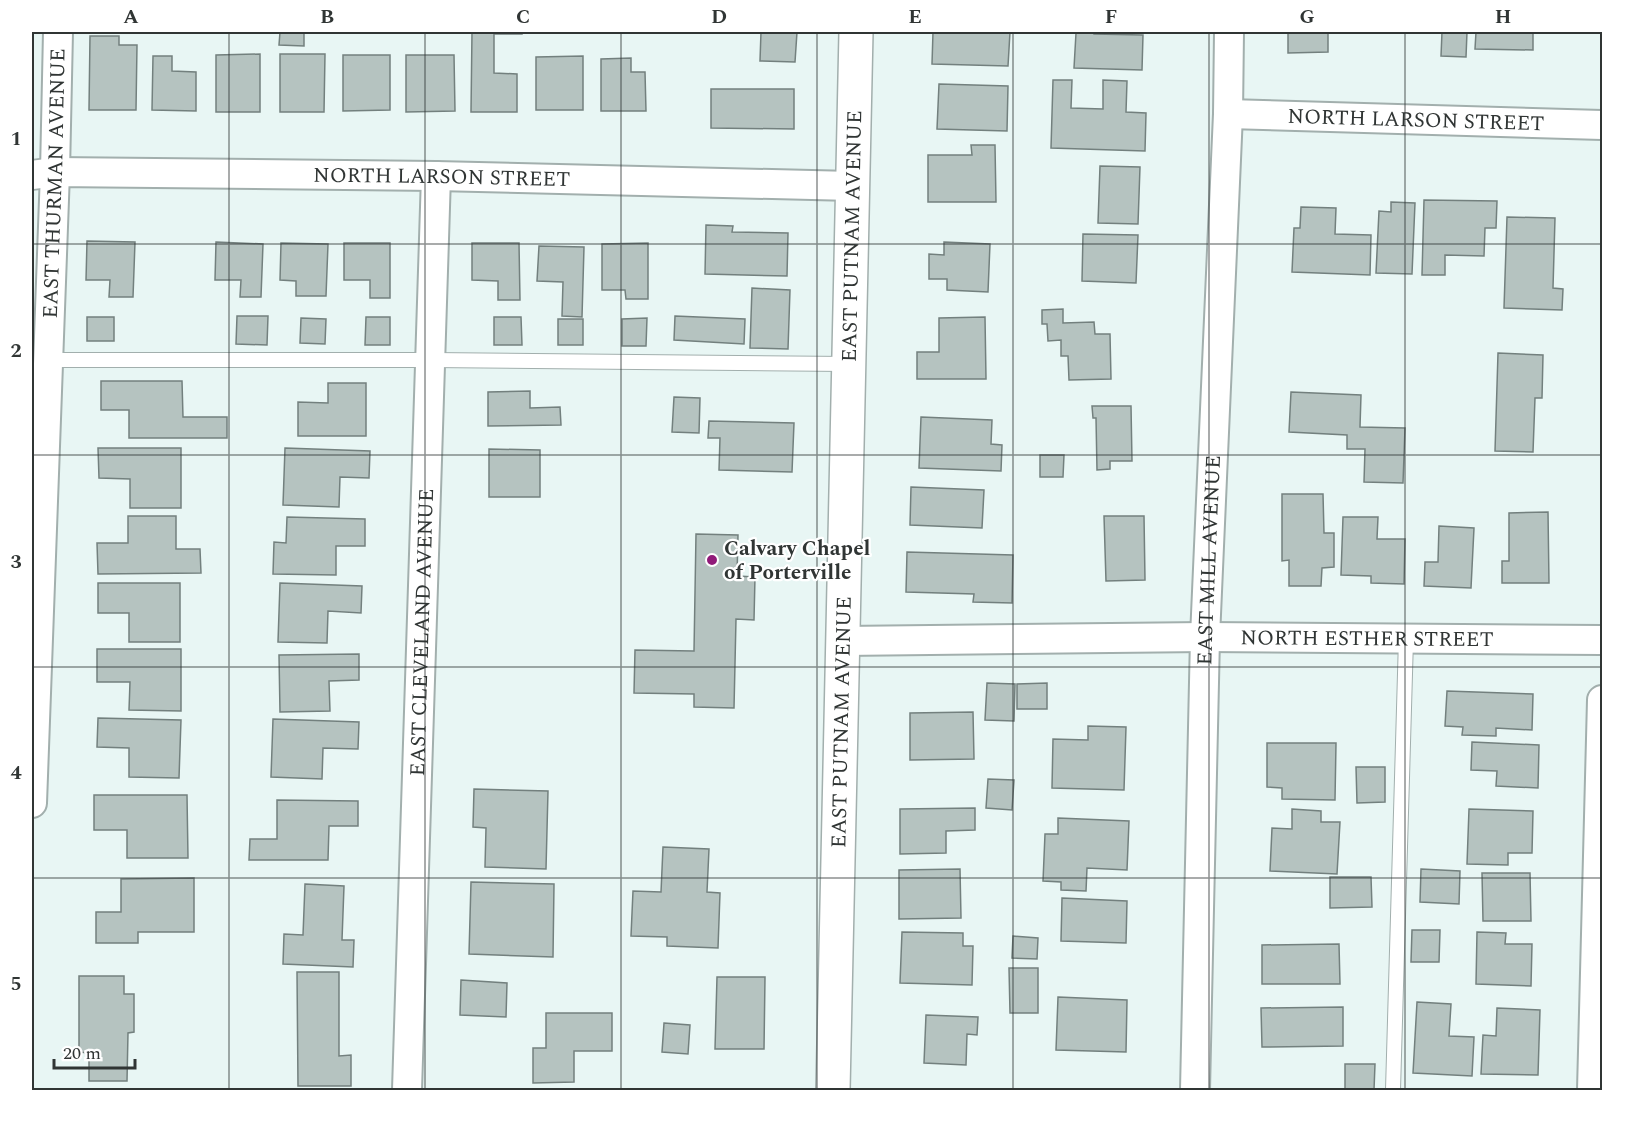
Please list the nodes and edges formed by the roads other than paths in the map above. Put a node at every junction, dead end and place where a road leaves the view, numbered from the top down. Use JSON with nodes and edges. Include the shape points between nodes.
{"nodes":[{"id":1,"x":58,"y":32,"type":"edge"},
{"id":2,"x":856,"y":32,"type":"edge"},
{"id":3,"x":1229,"y":32,"type":"edge"},
{"id":4,"x":1228,"y":114,"type":"junction"},
{"id":5,"x":1602,"y":125,"type":"edge"},
{"id":6,"x":43,"y":173,"type":"edge"},
{"id":7,"x":436,"y":176,"type":"junction"},
{"id":8,"x":852,"y":186,"type":"junction"},
{"id":9,"x":48,"y":360,"type":"junction"},
{"id":10,"x":431,"y":360,"type":"junction"},
{"id":11,"x":848,"y":364,"type":"junction"},
{"id":12,"x":1205,"y":637,"type":"junction"},
{"id":13,"x":1406,"y":639,"type":"junction"},
{"id":14,"x":1602,"y":640,"type":"edge"},
{"id":15,"x":843,"y":641,"type":"junction"},
{"id":16,"x":1602,"y":700,"type":"edge"},
{"id":17,"x":32,"y":803,"type":"edge"},
{"id":18,"x":408,"y":1090,"type":"edge"},
{"id":19,"x":833,"y":1090,"type":"edge"},
{"id":20,"x":1195,"y":1090,"type":"edge"},
{"id":21,"x":1394,"y":1090,"type":"edge"},
{"id":22,"x":1592,"y":1090,"type":"edge"}],
"edges":[{"from":1,"to":6,"type":"street","name":"EAST THURMAN AVENUE"},
{"from":2,"to":8,"type":"street","name":"EAST PUTNAM AVENUE"},
{"from":3,"to":4,"type":"street","name":"EAST MILL AVENUE"},
{"from":4,"to":5,"type":"street","name":"NORTH LARSON STREET"},
{"from":4,"to":12,"type":"street","name":"EAST MILL AVENUE"},
{"from":6,"to":7,"type":"street","name":"NORTH LARSON STREET"},
{"from":6,"to":9,"type":"street","name":"EAST THURMAN AVENUE"},
{"from":7,"to":8,"type":"street","name":"NORTH LARSON STREET"},
{"from":7,"to":10,"type":"street","name":"EAST CLEVELAND AVENUE"},
{"from":8,"to":11,"type":"street","name":"EAST PUTNAM AVENUE"},
{"from":9,"to":10,"type":"lane"},
{"from":9,"to":17,"type":"street","name":"EAST THURMAN AVENUE"},
{"from":10,"to":11,"type":"lane"},
{"from":10,"to":18,"type":"street","name":"EAST CLEVELAND AVENUE"},
{"from":11,"to":15,"type":"street","name":"EAST PUTNAM AVENUE"},
{"from":12,"to":13,"type":"street","name":"NORTH ESTHER STREET"},
{"from":12,"to":15,"type":"street","name":"NORTH ESTHER STREET"},
{"from":12,"to":20,"type":"street","name":"EAST MILL AVENUE"},
{"from":13,"to":14,"type":"street","name":"NORTH ESTHER STREET"},
{"from":13,"to":21,"type":"lane"},
{"from":15,"to":19,"type":"street","name":"EAST PUTNAM AVENUE"},
{"from":16,"to":22,"type":"street"}]}
